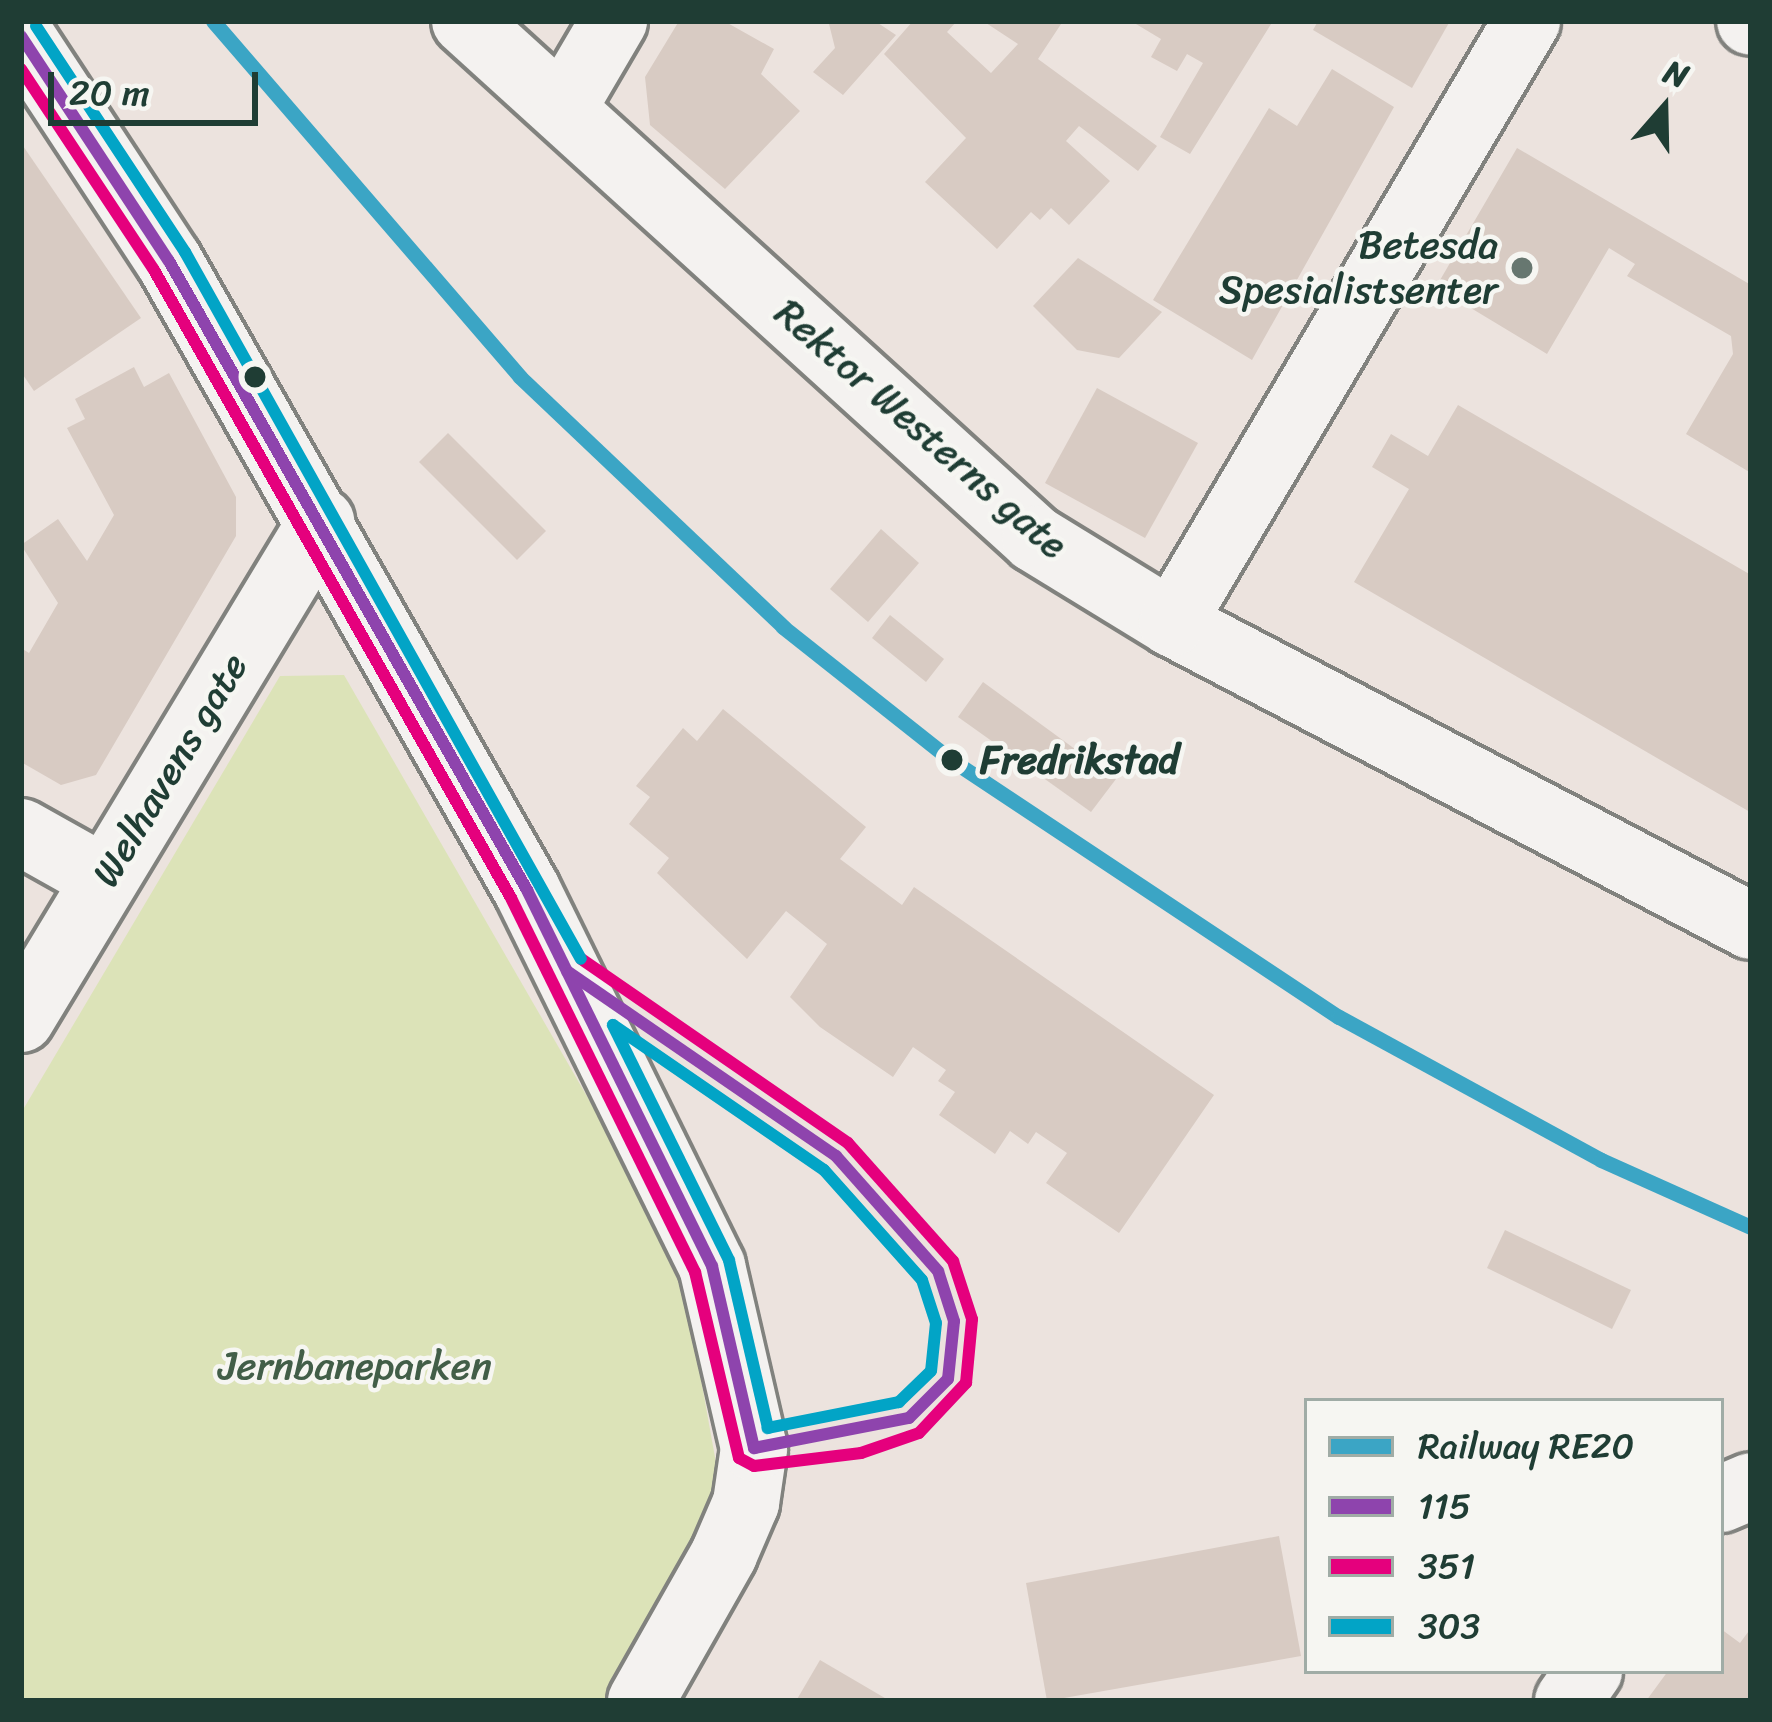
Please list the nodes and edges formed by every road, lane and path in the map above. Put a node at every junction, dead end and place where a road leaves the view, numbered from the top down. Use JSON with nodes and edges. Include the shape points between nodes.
{"nodes":[{"id":1,"x":465,"y":21,"type":"edge"},
{"id":2,"x":614,"y":21,"type":"edge"},
{"id":3,"x":1527,"y":21,"type":"edge"},
{"id":4,"x":21,"y":35,"type":"edge"},
{"id":5,"x":563,"y":108,"type":"junction"},
{"id":6,"x":321,"y":522,"type":"junction"},
{"id":7,"x":1172,"y":623,"type":"junction"},
{"id":8,"x":21,"y":832,"type":"edge"},
{"id":9,"x":103,"y":878,"type":"junction"},
{"id":10,"x":1751,"y":926,"type":"edge"},
{"id":11,"x":21,"y":1019,"type":"edge"},
{"id":12,"x":1587,"y":1674,"type":"edge"},
{"id":13,"x":641,"y":1701,"type":"edge"},
{"id":14,"x":1568,"y":1701,"type":"edge"}],
"edges":[{"from":1,"to":5,"type":"street","name":"Rektor Westerns gate"},
{"from":2,"to":5,"type":"street"},
{"from":3,"to":7,"type":"street"},
{"from":4,"to":6,"type":"street","via":[[169,261]]},
{"from":5,"to":7,"type":"street","name":"Rektor Westerns gate","via":[[1035,539]]},
{"from":6,"to":9,"type":"street","name":"Welhavens gate"},
{"from":6,"to":13,"type":"street","via":[[527,890],[712,1266],[754,1448],[746,1502]]},
{"from":7,"to":10,"type":"street","name":"Rektor Westerns gate"},
{"from":8,"to":9,"type":"street"},
{"from":9,"to":11,"type":"street","name":"Welhavens gate"},
{"from":12,"to":14,"type":"street"}]}
